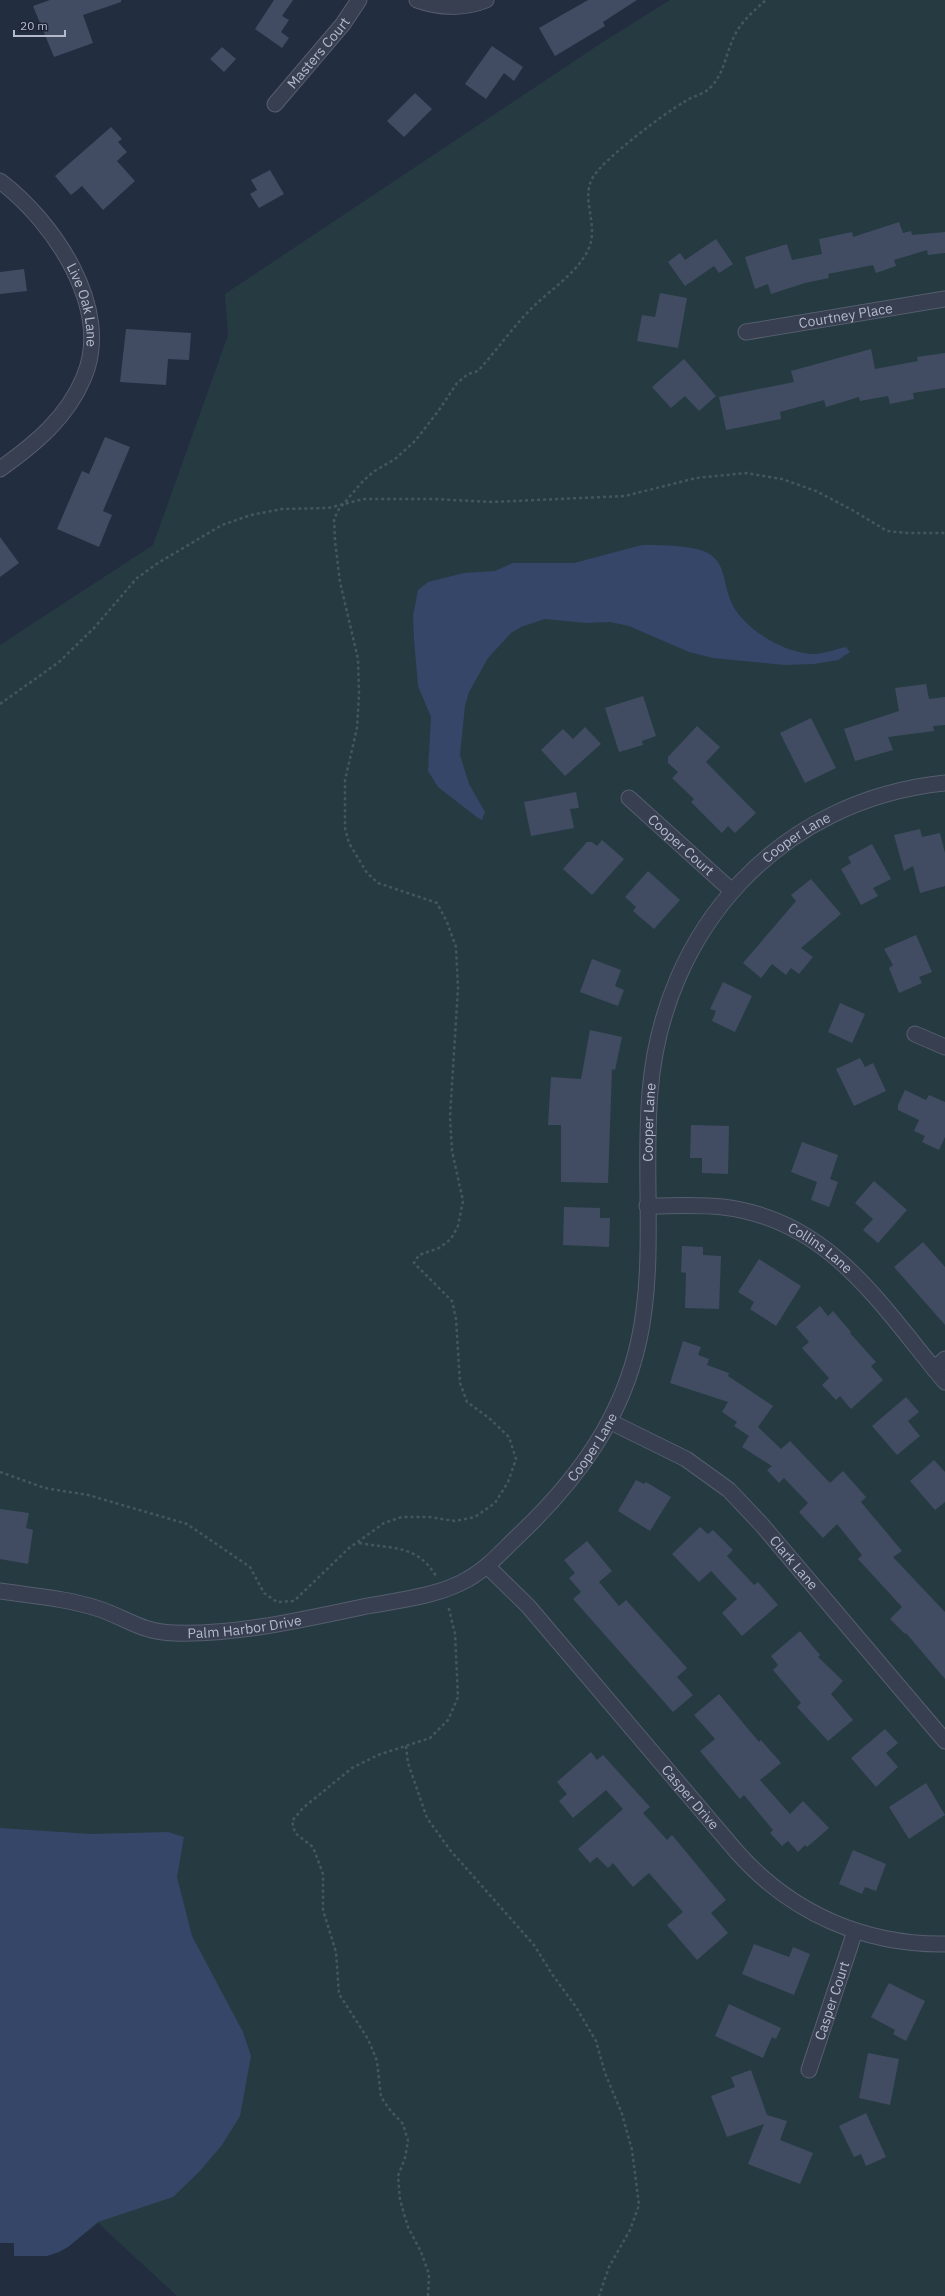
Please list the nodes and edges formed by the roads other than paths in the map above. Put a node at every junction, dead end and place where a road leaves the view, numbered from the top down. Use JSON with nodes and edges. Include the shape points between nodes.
{"nodes":[{"id":1,"x":359,"y":0,"type":"edge"},
{"id":2,"x":417,"y":0,"type":"edge"},
{"id":3,"x":486,"y":0,"type":"edge"},
{"id":4,"x":275,"y":104,"type":"dead end"},
{"id":5,"x":0,"y":181,"type":"edge"},
{"id":6,"x":945,"y":299,"type":"edge"},
{"id":7,"x":746,"y":332,"type":"dead end"},
{"id":8,"x":0,"y":469,"type":"edge"},
{"id":9,"x":945,"y":783,"type":"edge"},
{"id":10,"x":629,"y":798,"type":"dead end"},
{"id":11,"x":732,"y":892,"type":"junction"},
{"id":12,"x":915,"y":1034,"type":"dead end"},
{"id":13,"x":945,"y":1047,"type":"edge"},
{"id":14,"x":647,"y":1206,"type":"junction"},
{"id":15,"x":939,"y":1364,"type":"edge"},
{"id":16,"x":945,"y":1382,"type":"edge"},
{"id":17,"x":611,"y":1422,"type":"junction"},
{"id":18,"x":487,"y":1566,"type":"junction"},
{"id":19,"x":0,"y":1591,"type":"edge"},
{"id":20,"x":945,"y":1740,"type":"edge"},
{"id":21,"x":855,"y":1931,"type":"junction"},
{"id":22,"x":945,"y":1944,"type":"edge"},
{"id":23,"x":809,"y":2070,"type":"dead end"}],
"edges":[{"from":1,"to":4,"type":"street","name":"Masters Court","via":[[343,24]]},
{"from":2,"to":3,"type":"street","via":[[447,7]]},
{"from":5,"to":8,"type":"street","name":"Live Oak Lane","via":[[30,208],[58,242],[79,280],[87,306],[91,335],[85,375],[62,415],[45,434]]},
{"from":6,"to":7,"type":"street","name":"Courtney Place"},
{"from":9,"to":11,"type":"street","name":"Cooper Lane","via":[[890,793],[831,815],[769,856]]},
{"from":10,"to":11,"type":"street","name":"Cooper Court"},
{"from":11,"to":14,"type":"street","name":"Cooper Lane","via":[[689,952],[678,973],[663,1016],[654,1055],[650,1093]]},
{"from":12,"to":13,"type":"street"},
{"from":14,"to":15,"type":"street","name":"Collins Lane","via":[[735,1209],[780,1222],[808,1236],[852,1271]]},
{"from":14,"to":17,"type":"street","name":"Cooper Lane","via":[[646,1280],[640,1336],[629,1379]]},
{"from":15,"to":16,"type":"street","name":"Collins Lane"},
{"from":17,"to":18,"type":"street","name":"Cooper Lane","via":[[592,1454],[561,1492]]},
{"from":17,"to":20,"type":"street","name":"Clark Lane","via":[[686,1459],[729,1490],[762,1524]]},
{"from":18,"to":19,"type":"street","name":"Palm Harbor Drive","via":[[469,1579],[443,1589],[346,1611],[199,1633],[172,1633],[141,1628],[84,1604]]},
{"from":18,"to":21,"type":"street","name":"Casper Drive","via":[[528,1606],[750,1867],[799,1906]]},
{"from":21,"to":22,"type":"street","name":"Casper Drive","via":[[904,1943]]},
{"from":21,"to":23,"type":"street","name":"Casper Court"}]}
